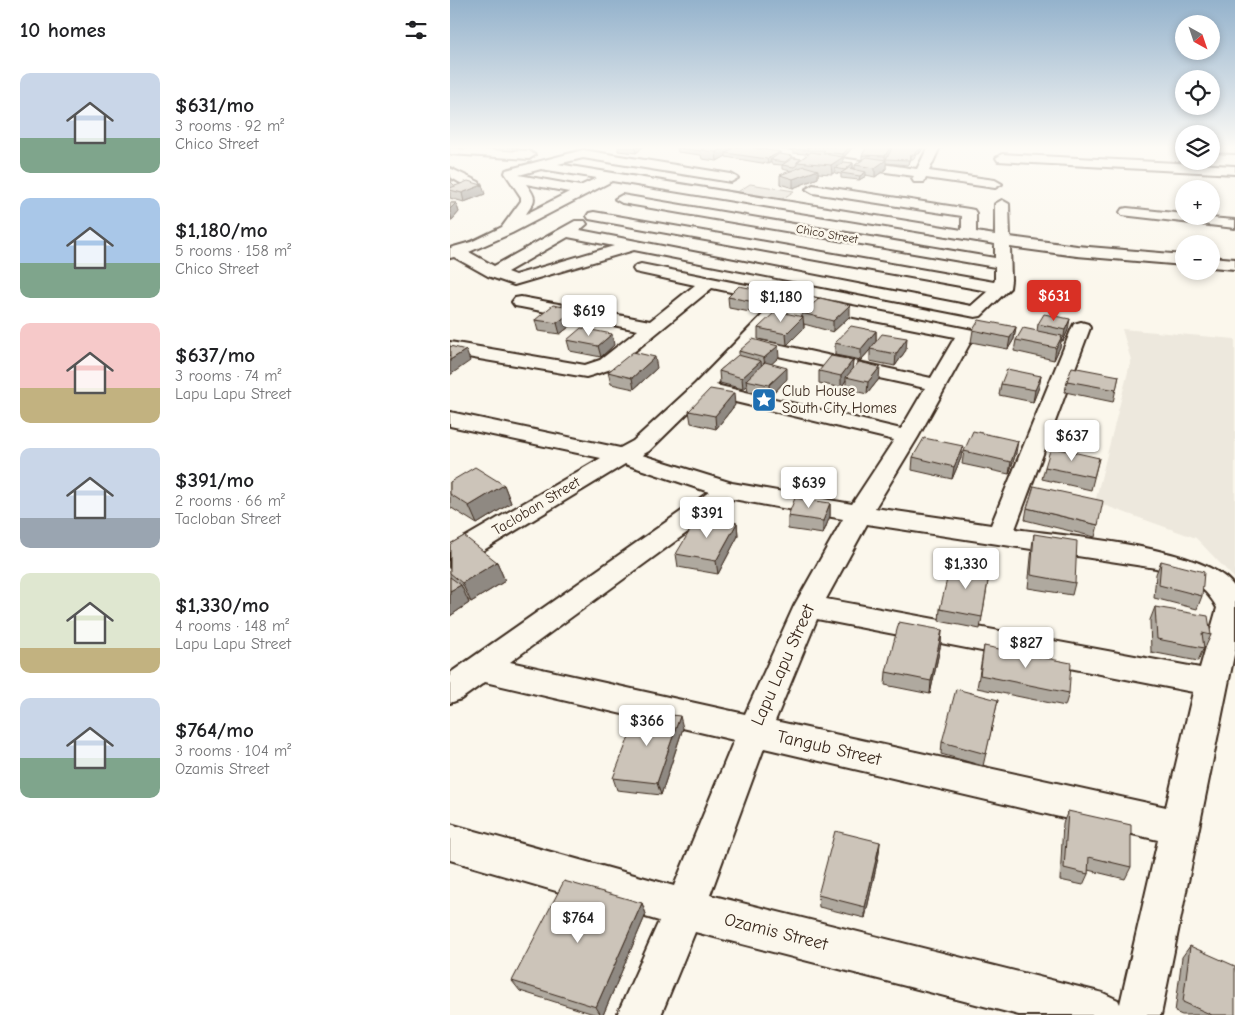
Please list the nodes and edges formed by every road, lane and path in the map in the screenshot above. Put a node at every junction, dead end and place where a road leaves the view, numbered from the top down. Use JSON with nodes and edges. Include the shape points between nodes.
{"nodes":[{"id":1,"x":526,"y":194,"type":"edge"},
{"id":2,"x":576,"y":194,"type":"edge"},
{"id":3,"x":631,"y":194,"type":"edge"},
{"id":4,"x":724,"y":194,"type":"edge"},
{"id":5,"x":845,"y":194,"type":"edge"},
{"id":6,"x":915,"y":194,"type":"edge"},
{"id":7,"x":1000,"y":194,"type":"edge"},
{"id":8,"x":622,"y":199,"type":"junction"},
{"id":9,"x":902,"y":204,"type":"junction"},
{"id":10,"x":1127,"y":212,"type":"dead end"},
{"id":11,"x":830,"y":213,"type":"junction"},
{"id":12,"x":594,"y":216,"type":"junction"},
{"id":13,"x":884,"y":222,"type":"junction"},
{"id":14,"x":1235,"y":224,"type":"edge"},
{"id":15,"x":507,"y":230,"type":"junction"},
{"id":16,"x":809,"y":231,"type":"junction"},
{"id":17,"x":565,"y":232,"type":"junction"},
{"id":18,"x":969,"y":235,"type":"junction"},
{"id":19,"x":1003,"y":241,"type":"junction"},
{"id":20,"x":633,"y":246,"type":"junction"},
{"id":21,"x":786,"y":249,"type":"junction"},
{"id":22,"x":453,"y":252,"type":"edge"},
{"id":23,"x":1175,"y":259,"type":"edge"},
{"id":24,"x":1220,"y":263,"type":"edge"},
{"id":25,"x":1002,"y":264,"type":"junction"},
{"id":26,"x":1235,"y":264,"type":"edge"},
{"id":27,"x":641,"y":269,"type":"dead end"},
{"id":28,"x":759,"y":271,"type":"junction"},
{"id":29,"x":494,"y":274,"type":"junction"},
{"id":30,"x":708,"y":283,"type":"junction"},
{"id":31,"x":1001,"y":288,"type":"junction"},
{"id":32,"x":788,"y":299,"type":"junction"},
{"id":33,"x":521,"y":302,"type":"dead end"},
{"id":34,"x":653,"y":327,"type":"junction"},
{"id":35,"x":1081,"y":328,"type":"dead end"},
{"id":36,"x":746,"y":343,"type":"junction"},
{"id":37,"x":450,"y":348,"type":"edge"},
{"id":38,"x":937,"y":385,"type":"junction"},
{"id":39,"x":702,"y":388,"type":"junction"},
{"id":40,"x":450,"y":419,"type":"edge"},
{"id":41,"x":907,"y":437,"type":"junction"},
{"id":42,"x":623,"y":456,"type":"junction"},
{"id":43,"x":729,"y":490,"type":"junction"},
{"id":44,"x":859,"y":514,"type":"junction"},
{"id":45,"x":1000,"y":534,"type":"junction"},
{"id":46,"x":450,"y":558,"type":"edge"},
{"id":47,"x":808,"y":606,"type":"junction"},
{"id":48,"x":479,"y":668,"type":"junction"},
{"id":49,"x":1211,"y":683,"type":"junction"},
{"id":50,"x":450,"y":690,"type":"edge"},
{"id":51,"x":754,"y":731,"type":"junction"},
{"id":52,"x":1178,"y":828,"type":"junction"},
{"id":53,"x":450,"y":842,"type":"edge"},
{"id":54,"x":685,"y":909,"type":"junction"},
{"id":55,"x":639,"y":1015,"type":"edge"},
{"id":56,"x":1104,"y":1015,"type":"edge"},
{"id":57,"x":1139,"y":1015,"type":"edge"}],
"edges":[{"from":1,"to":15,"type":"street","via":[[528,201]]},
{"from":2,"to":15,"type":"street"},
{"from":3,"to":8,"type":"street"},
{"from":4,"to":11,"type":"street"},
{"from":5,"to":9,"type":"street"},
{"from":6,"to":9,"type":"street"},
{"from":7,"to":19,"type":"street"},
{"from":8,"to":12,"type":"street"},
{"from":8,"to":16,"type":"street","name":"Chico Street"},
{"from":9,"to":13,"type":"street"},
{"from":9,"to":18,"type":"street","via":[[969,213]]},
{"from":10,"to":14,"type":"street"},
{"from":11,"to":13,"type":"street"},
{"from":11,"to":16,"type":"street"},
{"from":12,"to":17,"type":"street"},
{"from":12,"to":21,"type":"street"},
{"from":13,"to":18,"type":"street"},
{"from":15,"to":22,"type":"street"},
{"from":16,"to":21,"type":"street"},
{"from":16,"to":25,"type":"street","name":"Chico Street"},
{"from":17,"to":20,"type":"street"},
{"from":17,"to":29,"type":"street"},
{"from":18,"to":19,"type":"street"},
{"from":19,"to":23,"type":"street"},
{"from":19,"to":25,"type":"street"},
{"from":20,"to":28,"type":"street"},
{"from":20,"to":29,"type":"street","via":[[514,280]]},
{"from":21,"to":28,"type":"street"},
{"from":21,"to":31,"type":"street"},
{"from":22,"to":29,"type":"street"},
{"from":24,"to":26,"type":"street"},
{"from":25,"to":31,"type":"street"},
{"from":27,"to":30,"type":"street"},
{"from":28,"to":31,"type":"street","via":[[975,312]]},
{"from":30,"to":32,"type":"street"},
{"from":30,"to":34,"type":"street"},
{"from":32,"to":36,"type":"street","name":"Tacloban Street"},
{"from":32,"to":38,"type":"street","name":"Lapu Lapu Street","via":[[966,334]]},
{"from":33,"to":34,"type":"street"},
{"from":34,"to":37,"type":"street","via":[[607,364],[586,371]]},
{"from":35,"to":45,"type":"street"},
{"from":36,"to":38,"type":"street"},
{"from":36,"to":39,"type":"street","name":"Tacloban Street"},
{"from":38,"to":41,"type":"street","name":"Lapu Lapu Street"},
{"from":39,"to":41,"type":"street"},
{"from":39,"to":42,"type":"street","name":"Tacloban Street","via":[[641,446]]},
{"from":40,"to":42,"type":"street"},
{"from":41,"to":44,"type":"street","name":"Lapu Lapu Street"},
{"from":42,"to":43,"type":"street"},
{"from":42,"to":46,"type":"street","name":"Tacloban Street"},
{"from":43,"to":44,"type":"street"},
{"from":43,"to":48,"type":"street"},
{"from":44,"to":45,"type":"street"},
{"from":44,"to":47,"type":"street","name":"Lapu Lapu Street"},
{"from":45,"to":49,"type":"street","via":[[1158,559],[1196,571],[1221,588],[1231,608]]},
{"from":47,"to":49,"type":"street"},
{"from":47,"to":51,"type":"street","name":"Lapu Lapu Street"},
{"from":48,"to":50,"type":"street"},
{"from":48,"to":51,"type":"street","name":"Tangub Street"},
{"from":49,"to":52,"type":"street"},
{"from":51,"to":52,"type":"street","name":"Tangub Street"},
{"from":51,"to":54,"type":"street","name":"Lapu Lapu Street"},
{"from":52,"to":57,"type":"street"},
{"from":53,"to":54,"type":"street","name":"Ozamis Street"},
{"from":54,"to":55,"type":"street","name":"Lapu Lapu Street"},
{"from":54,"to":56,"type":"street","name":"Ozamis Street"}]}
